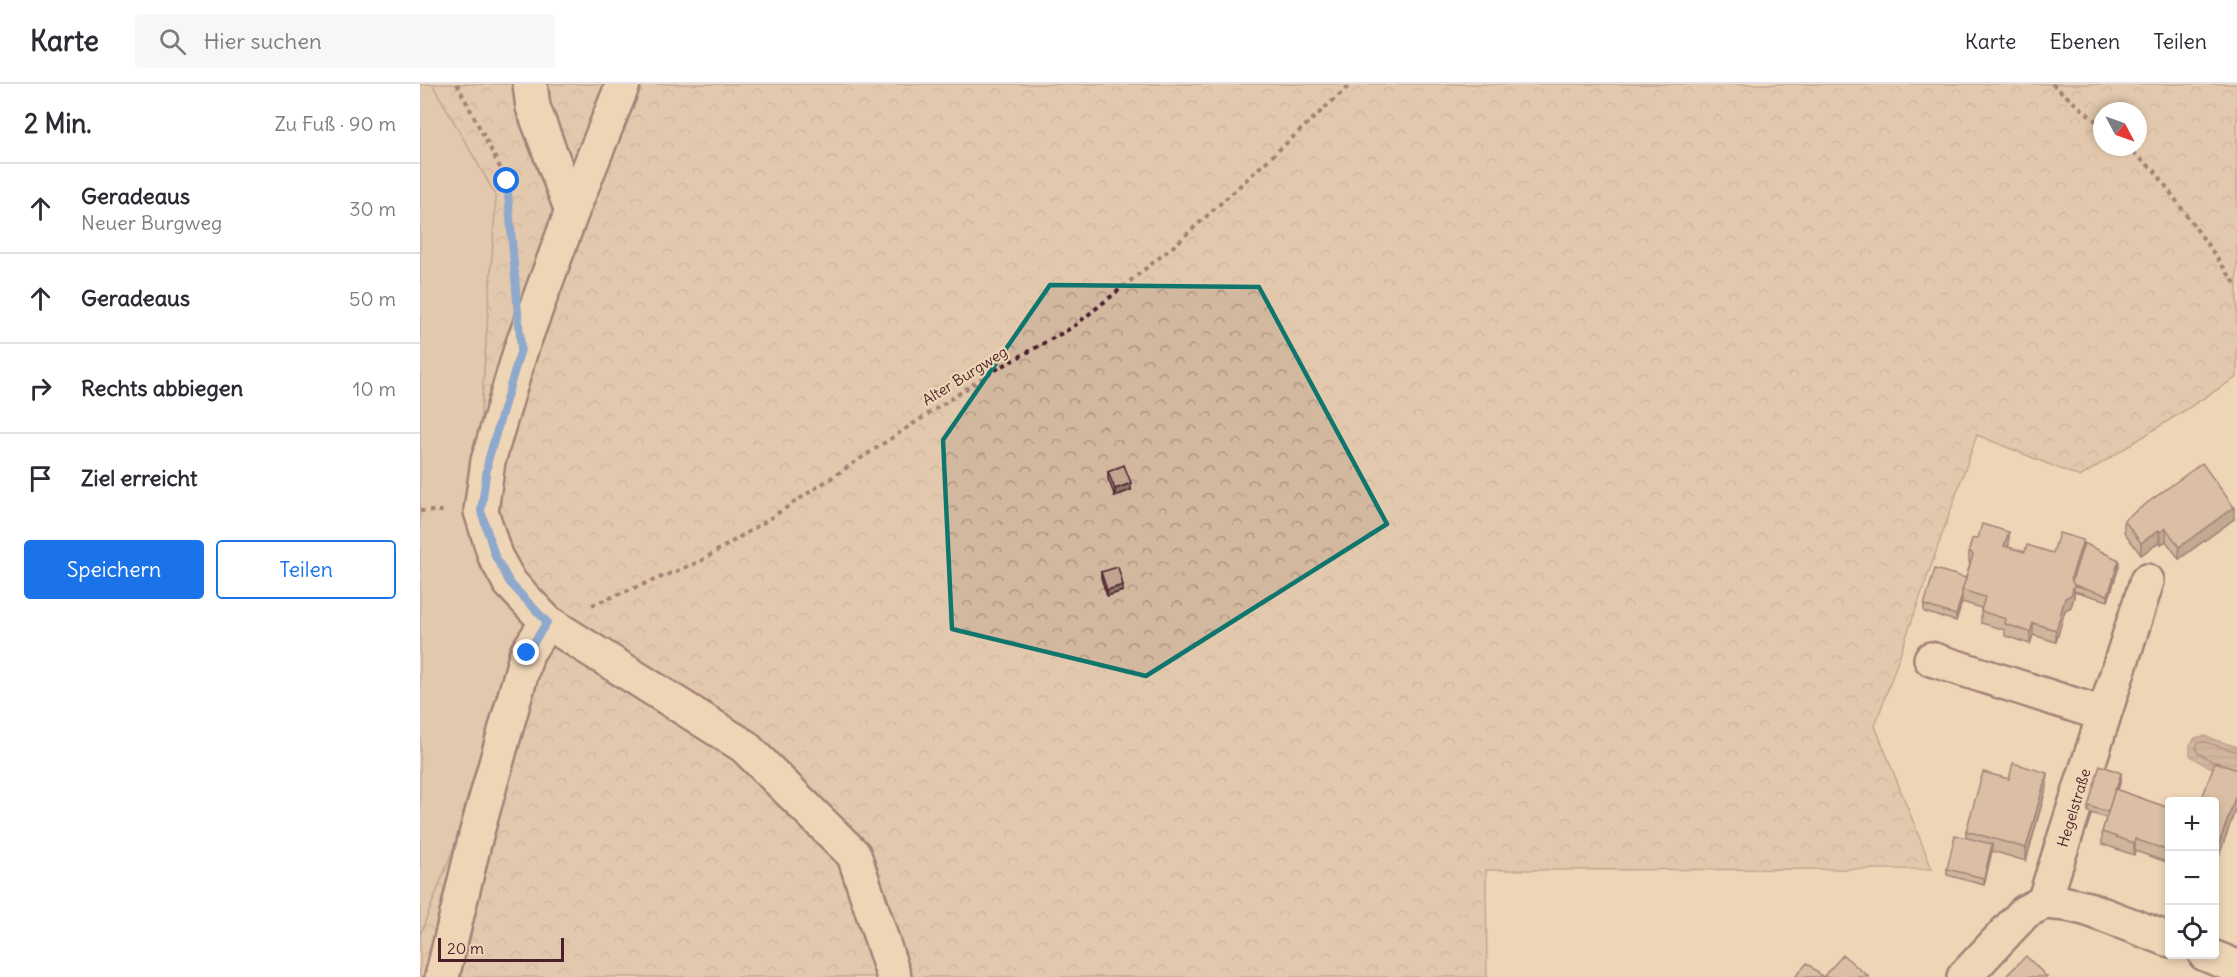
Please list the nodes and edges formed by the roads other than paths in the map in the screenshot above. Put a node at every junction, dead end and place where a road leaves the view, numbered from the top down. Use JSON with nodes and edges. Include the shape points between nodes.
{"nodes":[{"id":1,"x":530,"y":84,"type":"edge"},
{"id":2,"x":623,"y":84,"type":"edge"},
{"id":3,"x":572,"y":211,"type":"junction"},
{"id":4,"x":2147,"y":581,"type":"dead end"},
{"id":5,"x":547,"y":622,"type":"junction"},
{"id":6,"x":1931,"y":659,"type":"dead end"},
{"id":7,"x":2103,"y":714,"type":"junction"},
{"id":8,"x":2044,"y":902,"type":"junction"},
{"id":9,"x":2165,"y":938,"type":"edge"},
{"id":10,"x":2217,"y":959,"type":"edge"},
{"id":11,"x":2237,"y":967,"type":"edge"},
{"id":12,"x":442,"y":977,"type":"edge"},
{"id":13,"x":894,"y":977,"type":"edge"},
{"id":14,"x":1964,"y":977,"type":"edge"}],
"edges":[{"from":1,"to":3,"type":"street","via":[[533,107]]},
{"from":2,"to":3,"type":"street"},
{"from":3,"to":5,"type":"street","via":[[521,349],[488,461],[481,511],[495,556],[510,583]]},
{"from":4,"to":7,"type":"street","name":"Hegelstraße"},
{"from":5,"to":12,"type":"street","via":[[527,653]]},
{"from":5,"to":13,"type":"street","via":[[744,746],[854,855]]},
{"from":6,"to":7,"type":"street"},
{"from":7,"to":8,"type":"street","name":"Hegelstraße"},
{"from":8,"to":9,"type":"street","via":[[2088,909]]},
{"from":8,"to":14,"type":"street","via":[[2025,912]]},
{"from":10,"to":11,"type":"street"}]}
